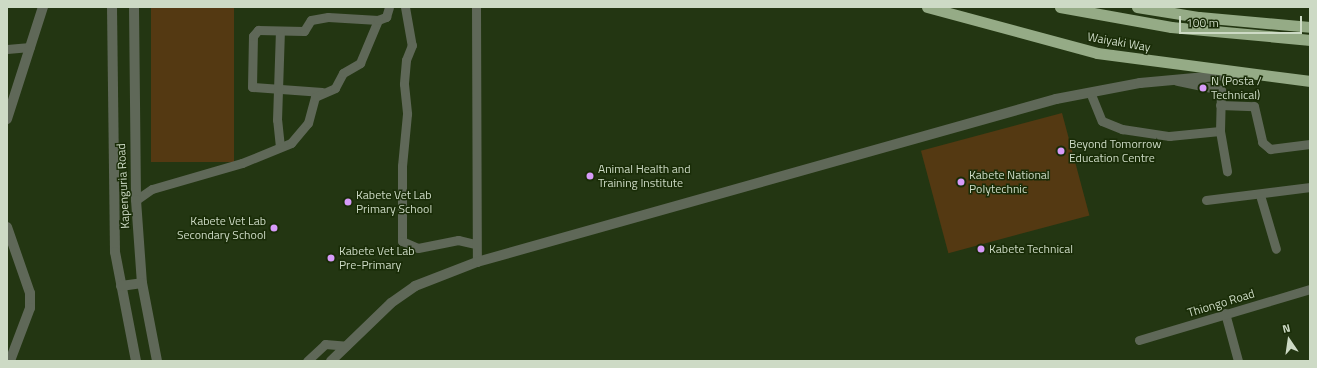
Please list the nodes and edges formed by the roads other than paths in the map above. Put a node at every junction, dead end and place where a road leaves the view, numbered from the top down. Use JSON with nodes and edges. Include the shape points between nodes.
{"nodes":[{"id":1,"x":43,"y":7,"type":"edge"},
{"id":2,"x":112,"y":7,"type":"edge"},
{"id":3,"x":134,"y":7,"type":"edge"},
{"id":4,"x":389,"y":7,"type":"edge"},
{"id":5,"x":405,"y":7,"type":"edge"},
{"id":6,"x":476,"y":7,"type":"edge"},
{"id":7,"x":927,"y":7,"type":"edge"},
{"id":8,"x":1060,"y":7,"type":"edge"},
{"id":9,"x":1137,"y":7,"type":"edge"},
{"id":10,"x":378,"y":20,"type":"junction"},
{"id":11,"x":1310,"y":27,"type":"edge"},
{"id":12,"x":280,"y":31,"type":"junction"},
{"id":13,"x":1310,"y":40,"type":"edge"},
{"id":14,"x":30,"y":48,"type":"junction"},
{"id":15,"x":7,"y":50,"type":"edge"},
{"id":16,"x":1239,"y":74,"type":"junction"},
{"id":17,"x":1172,"y":80,"type":"junction"},
{"id":18,"x":1310,"y":81,"type":"edge"},
{"id":19,"x":278,"y":88,"type":"junction"},
{"id":20,"x":322,"y":92,"type":"junction"},
{"id":21,"x":1090,"y":92,"type":"junction"},
{"id":22,"x":1220,"y":105,"type":"junction"},
{"id":23,"x":7,"y":119,"type":"edge"},
{"id":24,"x":1220,"y":130,"type":"junction"},
{"id":25,"x":1310,"y":144,"type":"edge"},
{"id":26,"x":280,"y":147,"type":"junction"},
{"id":27,"x":1227,"y":171,"type":"dead end"},
{"id":28,"x":1310,"y":187,"type":"edge"},
{"id":29,"x":1260,"y":195,"type":"junction"},
{"id":30,"x":136,"y":200,"type":"junction"},
{"id":31,"x":1206,"y":200,"type":"dead end"},
{"id":32,"x":7,"y":227,"type":"edge"},
{"id":33,"x":476,"y":244,"type":"junction"},
{"id":34,"x":1276,"y":249,"type":"dead end"},
{"id":35,"x":477,"y":262,"type":"junction"},
{"id":36,"x":142,"y":283,"type":"junction"},
{"id":37,"x":121,"y":286,"type":"junction"},
{"id":38,"x":1310,"y":289,"type":"edge"},
{"id":39,"x":1225,"y":313,"type":"junction"},
{"id":40,"x":1138,"y":340,"type":"dead end"},
{"id":41,"x":346,"y":346,"type":"junction"},
{"id":42,"x":10,"y":354,"type":"edge"},
{"id":43,"x":136,"y":361,"type":"edge"},
{"id":44,"x":157,"y":361,"type":"edge"},
{"id":45,"x":307,"y":361,"type":"edge"},
{"id":46,"x":331,"y":361,"type":"edge"},
{"id":47,"x":1238,"y":361,"type":"edge"}],
"edges":[{"from":1,"to":14,"type":"street"},
{"from":2,"to":37,"type":"street","via":[[113,198],[115,252]]},
{"from":3,"to":30,"type":"street","name":"Kapenguria Road"},
{"from":4,"to":10,"type":"street","via":[[386,17]]},
{"from":5,"to":33,"type":"street","via":[[412,45],[406,60],[404,84],[407,114],[402,166],[402,241],[418,248],[458,240]]},
{"from":6,"to":33,"type":"street"},
{"from":7,"to":16,"type":"highway","name":"Waiyaki Way","via":[[1097,53]]},
{"from":8,"to":13,"type":"highway","via":[[1171,28]]},
{"from":9,"to":11,"type":"highway","via":[[1199,17]]},
{"from":10,"to":12,"type":"street","via":[[328,17],[311,20],[304,30]]},
{"from":10,"to":20,"type":"street","via":[[360,63],[343,73],[335,88]]},
{"from":12,"to":19,"type":"street"},
{"from":12,"to":19,"type":"street","via":[[258,30],[253,36],[252,87]]},
{"from":14,"to":15,"type":"street"},
{"from":14,"to":23,"type":"street"},
{"from":16,"to":17,"type":"street"},
{"from":16,"to":18,"type":"highway","name":"Waiyaki Way"},
{"from":17,"to":21,"type":"street"},
{"from":17,"to":22,"type":"street","via":[[1221,90]]},
{"from":19,"to":20,"type":"street"},
{"from":19,"to":26,"type":"street"},
{"from":20,"to":26,"type":"street","via":[[315,97],[308,123],[299,136]]},
{"from":21,"to":24,"type":"street","via":[[1102,120],[1122,129],[1170,136]]},
{"from":21,"to":35,"type":"street","via":[[732,188]]},
{"from":22,"to":24,"type":"street"},
{"from":22,"to":25,"type":"street","via":[[1254,106],[1262,142],[1270,149]]},
{"from":24,"to":27,"type":"street"},
{"from":26,"to":30,"type":"street","via":[[207,174],[152,189]]},
{"from":28,"to":29,"type":"street"},
{"from":29,"to":31,"type":"street","via":[[1241,193]]},
{"from":29,"to":34,"type":"street"},
{"from":30,"to":36,"type":"street","name":"Kapenguria Road"},
{"from":32,"to":42,"type":"street","via":[[30,293],[30,308]]},
{"from":33,"to":35,"type":"street"},
{"from":35,"to":41,"type":"street","via":[[415,286],[391,304]]},
{"from":36,"to":37,"type":"street"},
{"from":36,"to":44,"type":"street","name":"Kapenguria Road"},
{"from":37,"to":43,"type":"street"},
{"from":38,"to":39,"type":"street","name":"Thiongo Road"},
{"from":39,"to":40,"type":"street","name":"Thiongo Road"},
{"from":39,"to":47,"type":"street"},
{"from":41,"to":45,"type":"street","via":[[325,344]]},
{"from":41,"to":46,"type":"street"}]}
